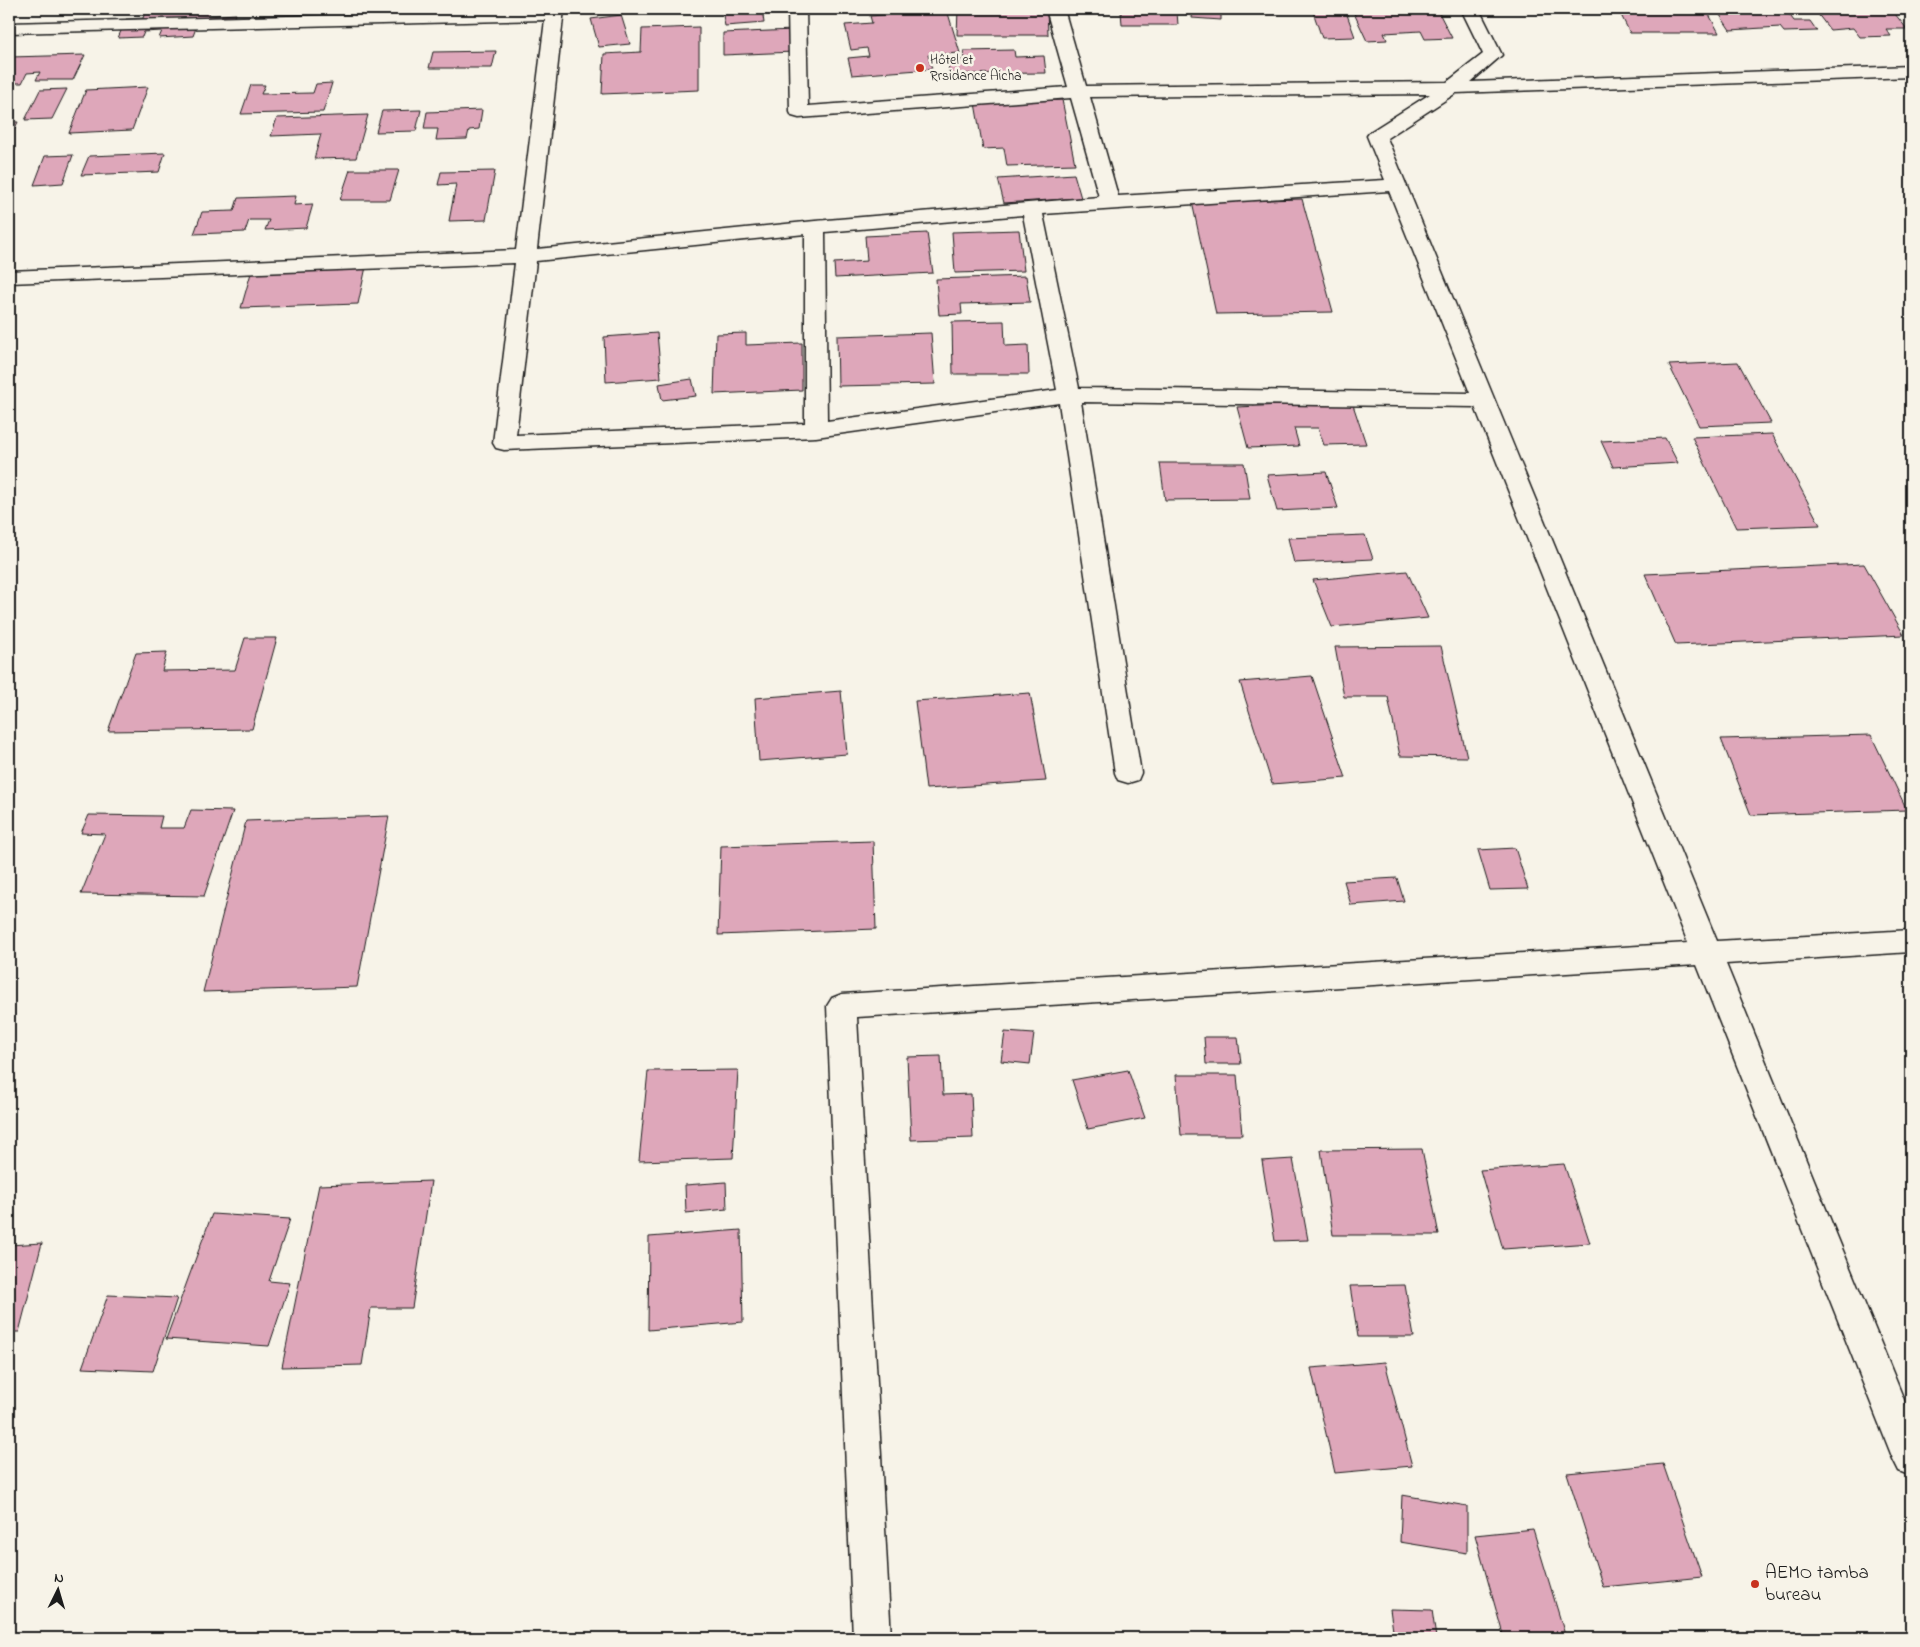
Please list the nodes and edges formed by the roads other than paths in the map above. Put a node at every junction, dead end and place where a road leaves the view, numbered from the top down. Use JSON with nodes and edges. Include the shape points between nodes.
{"nodes":[{"id":1,"x":797,"y":9,"type":"edge"},
{"id":2,"x":1055,"y":9,"type":"edge"},
{"id":3,"x":1470,"y":9,"type":"edge"},
{"id":4,"x":555,"y":11,"type":"edge"},
{"id":5,"x":322,"y":14,"type":"edge"},
{"id":6,"x":9,"y":28,"type":"edge"},
{"id":7,"x":1911,"y":71,"type":"edge"},
{"id":8,"x":1452,"y":88,"type":"junction"},
{"id":9,"x":1079,"y":92,"type":"junction"},
{"id":10,"x":1397,"y":185,"type":"junction"},
{"id":11,"x":1110,"y":202,"type":"junction"},
{"id":12,"x":1032,"y":209,"type":"junction"},
{"id":13,"x":815,"y":226,"type":"junction"},
{"id":14,"x":526,"y":256,"type":"junction"},
{"id":15,"x":9,"y":276,"type":"edge"},
{"id":16,"x":1069,"y":395,"type":"junction"},
{"id":17,"x":1484,"y":400,"type":"junction"},
{"id":18,"x":816,"y":430,"type":"junction"},
{"id":19,"x":1128,"y":773,"type":"dead end"},
{"id":20,"x":1911,"y":941,"type":"edge"},
{"id":21,"x":1707,"y":953,"type":"junction"},
{"id":22,"x":1911,"y":1459,"type":"edge"},
{"id":23,"x":872,"y":1638,"type":"edge"}],
"edges":[{"from":1,"to":9,"type":"street","via":[[799,112]]},
{"from":2,"to":9,"type":"street"},
{"from":3,"to":8,"type":"street","via":[[1494,55]]},
{"from":4,"to":5,"type":"street"},
{"from":4,"to":14,"type":"street"},
{"from":5,"to":6,"type":"street"},
{"from":7,"to":8,"type":"street"},
{"from":8,"to":9,"type":"street"},
{"from":8,"to":10,"type":"street","via":[[1377,136]]},
{"from":9,"to":11,"type":"street"},
{"from":10,"to":11,"type":"street"},
{"from":10,"to":17,"type":"street"},
{"from":11,"to":12,"type":"street"},
{"from":12,"to":13,"type":"street"},
{"from":12,"to":16,"type":"street"},
{"from":13,"to":14,"type":"street"},
{"from":13,"to":18,"type":"street"},
{"from":14,"to":15,"type":"street"},
{"from":14,"to":18,"type":"street","via":[[504,443]]},
{"from":16,"to":17,"type":"street"},
{"from":16,"to":18,"type":"street"},
{"from":16,"to":19,"type":"street"},
{"from":17,"to":21,"type":"street"},
{"from":20,"to":21,"type":"street"},
{"from":21,"to":22,"type":"street"},
{"from":21,"to":23,"type":"street","via":[[842,1006]]}]}
